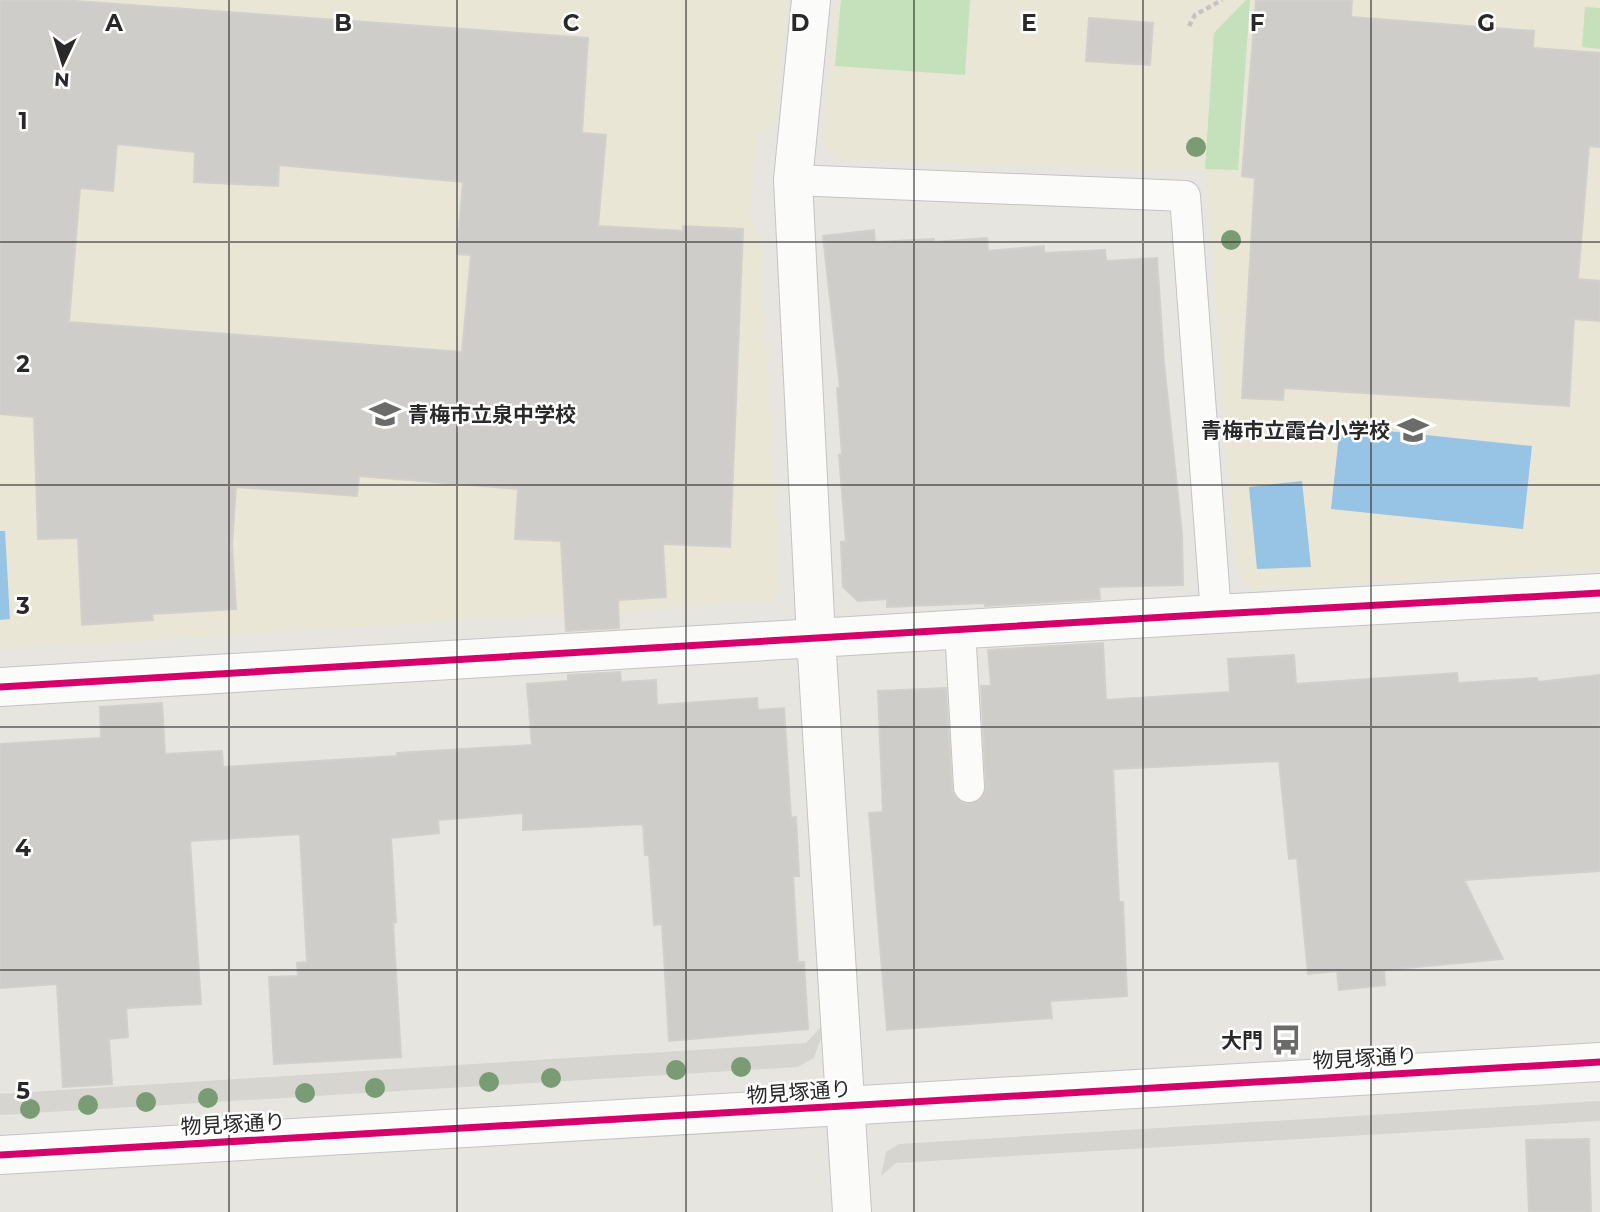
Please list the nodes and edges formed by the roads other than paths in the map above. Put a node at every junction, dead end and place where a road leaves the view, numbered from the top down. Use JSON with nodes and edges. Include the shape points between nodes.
{"nodes":[{"id":1,"x":811,"y":0,"type":"edge"},
{"id":2,"x":793,"y":180,"type":"junction"},
{"id":3,"x":1600,"y":593,"type":"edge"},
{"id":4,"x":1216,"y":614,"type":"junction"},
{"id":5,"x":960,"y":629,"type":"junction"},
{"id":6,"x":816,"y":638,"type":"junction"},
{"id":7,"x":0,"y":687,"type":"edge"},
{"id":8,"x":969,"y":787,"type":"dead end"},
{"id":9,"x":1600,"y":1062,"type":"edge"},
{"id":10,"x":845,"y":1106,"type":"junction"},
{"id":11,"x":0,"y":1155,"type":"edge"},
{"id":12,"x":852,"y":1212,"type":"edge"}],
"edges":[{"from":1,"to":2,"type":"street"},
{"from":2,"to":4,"type":"lane","via":[[1185,196]]},
{"from":2,"to":6,"type":"street"},
{"from":3,"to":4,"type":"street"},
{"from":4,"to":5,"type":"street"},
{"from":5,"to":6,"type":"street"},
{"from":5,"to":8,"type":"lane"},
{"from":6,"to":7,"type":"street"},
{"from":6,"to":10,"type":"street"},
{"from":9,"to":10,"type":"street","name":"物見塚通り"},
{"from":10,"to":11,"type":"street","name":"物見塚通り"},
{"from":10,"to":12,"type":"street"}]}
